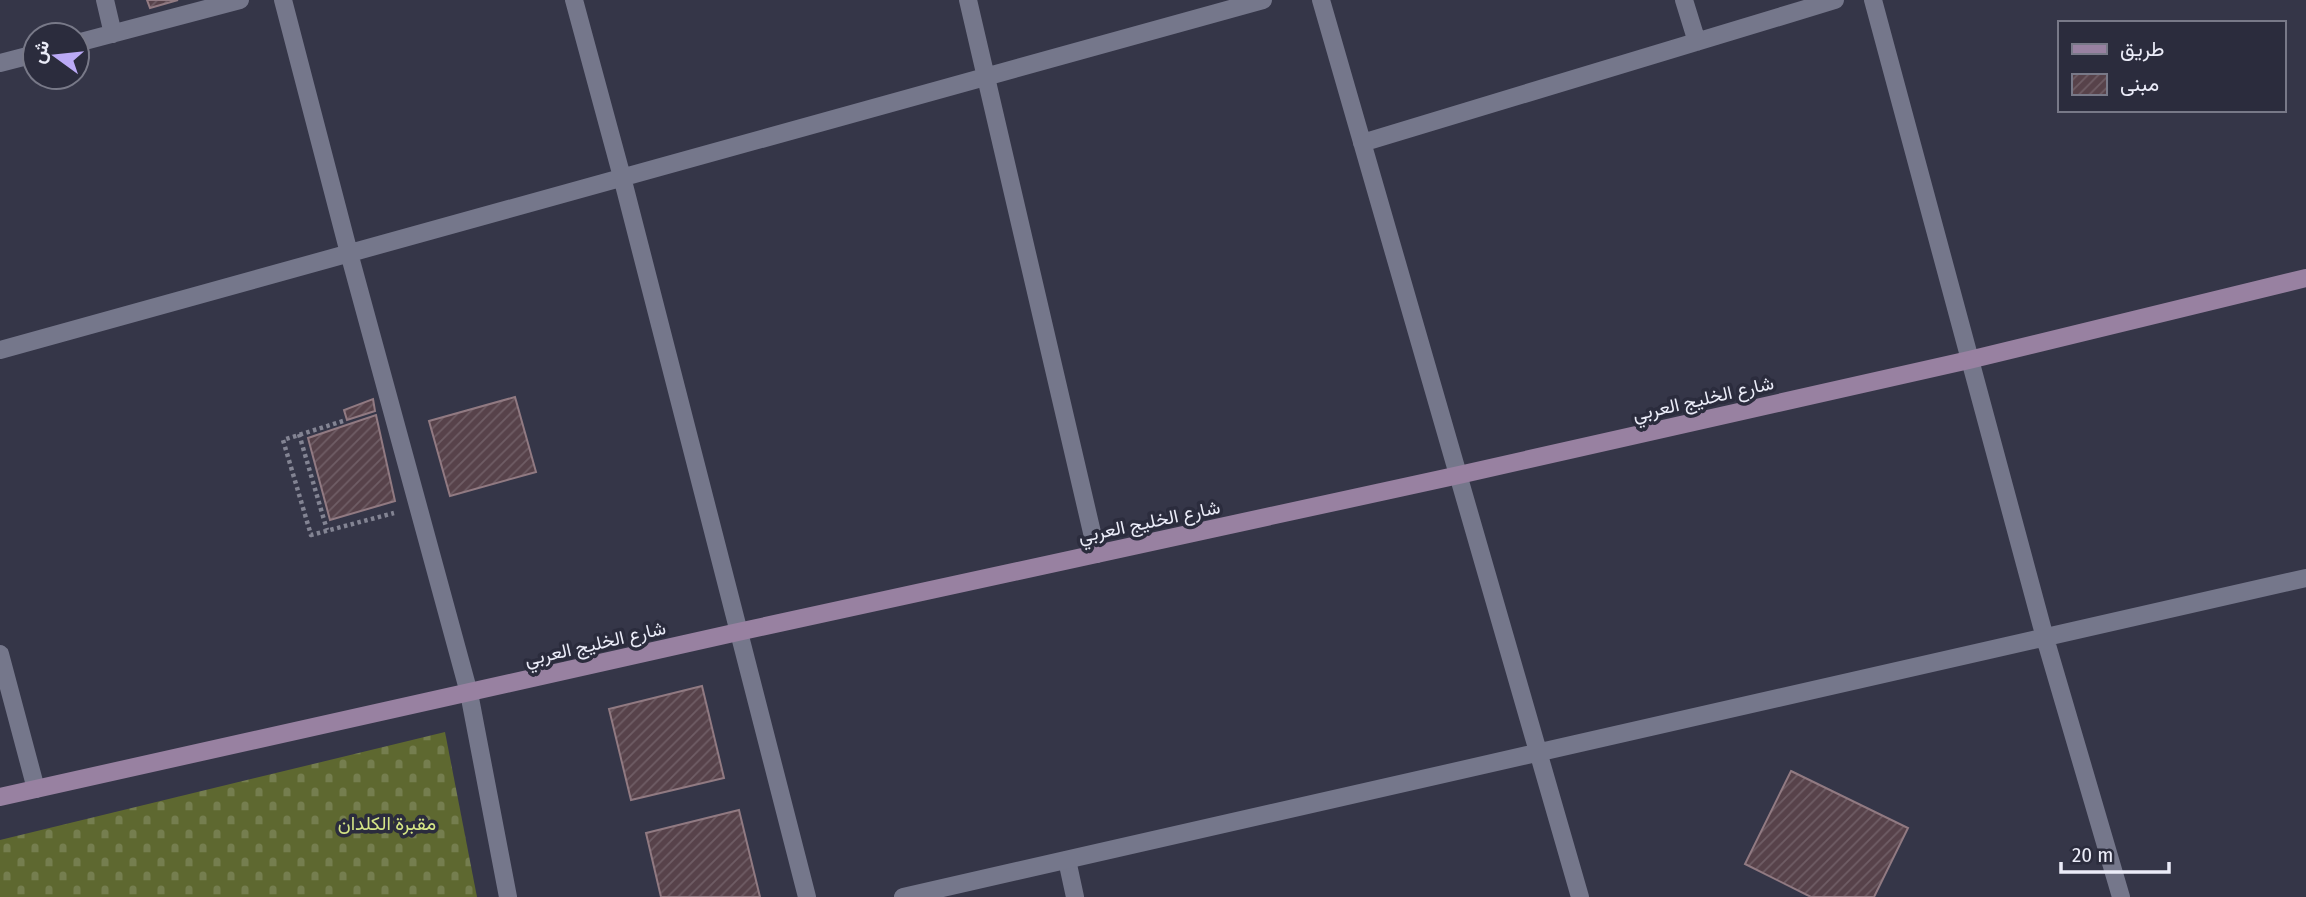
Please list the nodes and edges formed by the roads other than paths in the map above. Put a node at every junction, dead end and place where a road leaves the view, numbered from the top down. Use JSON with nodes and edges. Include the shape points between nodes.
{"nodes":[{"id":1,"x":105,"y":0,"type":"edge"},
{"id":2,"x":240,"y":0,"type":"edge"},
{"id":3,"x":284,"y":0,"type":"edge"},
{"id":4,"x":574,"y":0,"type":"edge"},
{"id":5,"x":968,"y":0,"type":"edge"},
{"id":6,"x":1262,"y":0,"type":"edge"},
{"id":7,"x":1321,"y":0,"type":"edge"},
{"id":8,"x":1684,"y":0,"type":"edge"},
{"id":9,"x":1835,"y":0,"type":"edge"},
{"id":10,"x":1873,"y":0,"type":"edge"},
{"id":11,"x":113,"y":34,"type":"junction"},
{"id":12,"x":91,"y":40,"type":"edge"},
{"id":13,"x":1697,"y":41,"type":"junction"},
{"id":14,"x":21,"y":58,"type":"edge"},
{"id":15,"x":0,"y":64,"type":"edge"},
{"id":16,"x":986,"y":77,"type":"junction"},
{"id":17,"x":1362,"y":143,"type":"junction"},
{"id":18,"x":622,"y":177,"type":"junction"},
{"id":19,"x":349,"y":253,"type":"junction"},
{"id":20,"x":2306,"y":278,"type":"edge"},
{"id":21,"x":0,"y":350,"type":"edge"},
{"id":22,"x":1969,"y":360,"type":"junction"},
{"id":23,"x":1459,"y":475,"type":"junction"},
{"id":24,"x":1097,"y":554,"type":"junction"},
{"id":25,"x":2306,"y":579,"type":"edge"},
{"id":26,"x":738,"y":632,"type":"junction"},
{"id":27,"x":2045,"y":638,"type":"junction"},
{"id":28,"x":0,"y":654,"type":"edge"},
{"id":29,"x":469,"y":693,"type":"junction"},
{"id":30,"x":1540,"y":752,"type":"junction"},
{"id":31,"x":36,"y":789,"type":"junction"},
{"id":32,"x":0,"y":797,"type":"edge"},
{"id":33,"x":1067,"y":860,"type":"junction"},
{"id":34,"x":508,"y":897,"type":"edge"},
{"id":35,"x":807,"y":897,"type":"edge"},
{"id":36,"x":903,"y":897,"type":"edge"},
{"id":37,"x":1075,"y":897,"type":"edge"},
{"id":38,"x":1580,"y":897,"type":"edge"},
{"id":39,"x":2121,"y":897,"type":"edge"}],
"edges":[{"from":1,"to":11,"type":"street"},
{"from":2,"to":11,"type":"street"},
{"from":3,"to":19,"type":"street"},
{"from":4,"to":18,"type":"street"},
{"from":5,"to":16,"type":"street"},
{"from":6,"to":16,"type":"street"},
{"from":7,"to":17,"type":"street"},
{"from":8,"to":13,"type":"street"},
{"from":9,"to":13,"type":"street"},
{"from":10,"to":22,"type":"street"},
{"from":11,"to":12,"type":"street"},
{"from":13,"to":17,"type":"street"},
{"from":14,"to":15,"type":"street"},
{"from":16,"to":18,"type":"street"},
{"from":16,"to":24,"type":"street"},
{"from":17,"to":23,"type":"street"},
{"from":18,"to":19,"type":"street"},
{"from":18,"to":26,"type":"street"},
{"from":19,"to":21,"type":"street"},
{"from":19,"to":29,"type":"street"},
{"from":20,"to":22,"type":"street","name":"شارع الخليج العربي"},
{"from":22,"to":23,"type":"street","name":"شارع الخليج العربي"},
{"from":22,"to":27,"type":"street"},
{"from":23,"to":24,"type":"street","name":"شارع الخليج العربي"},
{"from":23,"to":30,"type":"street"},
{"from":24,"to":26,"type":"street","name":"شارع الخليج العربي"},
{"from":25,"to":27,"type":"street"},
{"from":26,"to":29,"type":"street","name":"شارع الخليج العربي"},
{"from":26,"to":35,"type":"street"},
{"from":27,"to":30,"type":"street"},
{"from":27,"to":39,"type":"street"},
{"from":28,"to":31,"type":"street"},
{"from":29,"to":31,"type":"street","name":"شارع الخليج العربي"},
{"from":29,"to":34,"type":"street"},
{"from":30,"to":33,"type":"street"},
{"from":30,"to":38,"type":"street"},
{"from":31,"to":32,"type":"street","name":"شارع الخليج العربي"},
{"from":33,"to":36,"type":"street"},
{"from":33,"to":37,"type":"street"}]}
